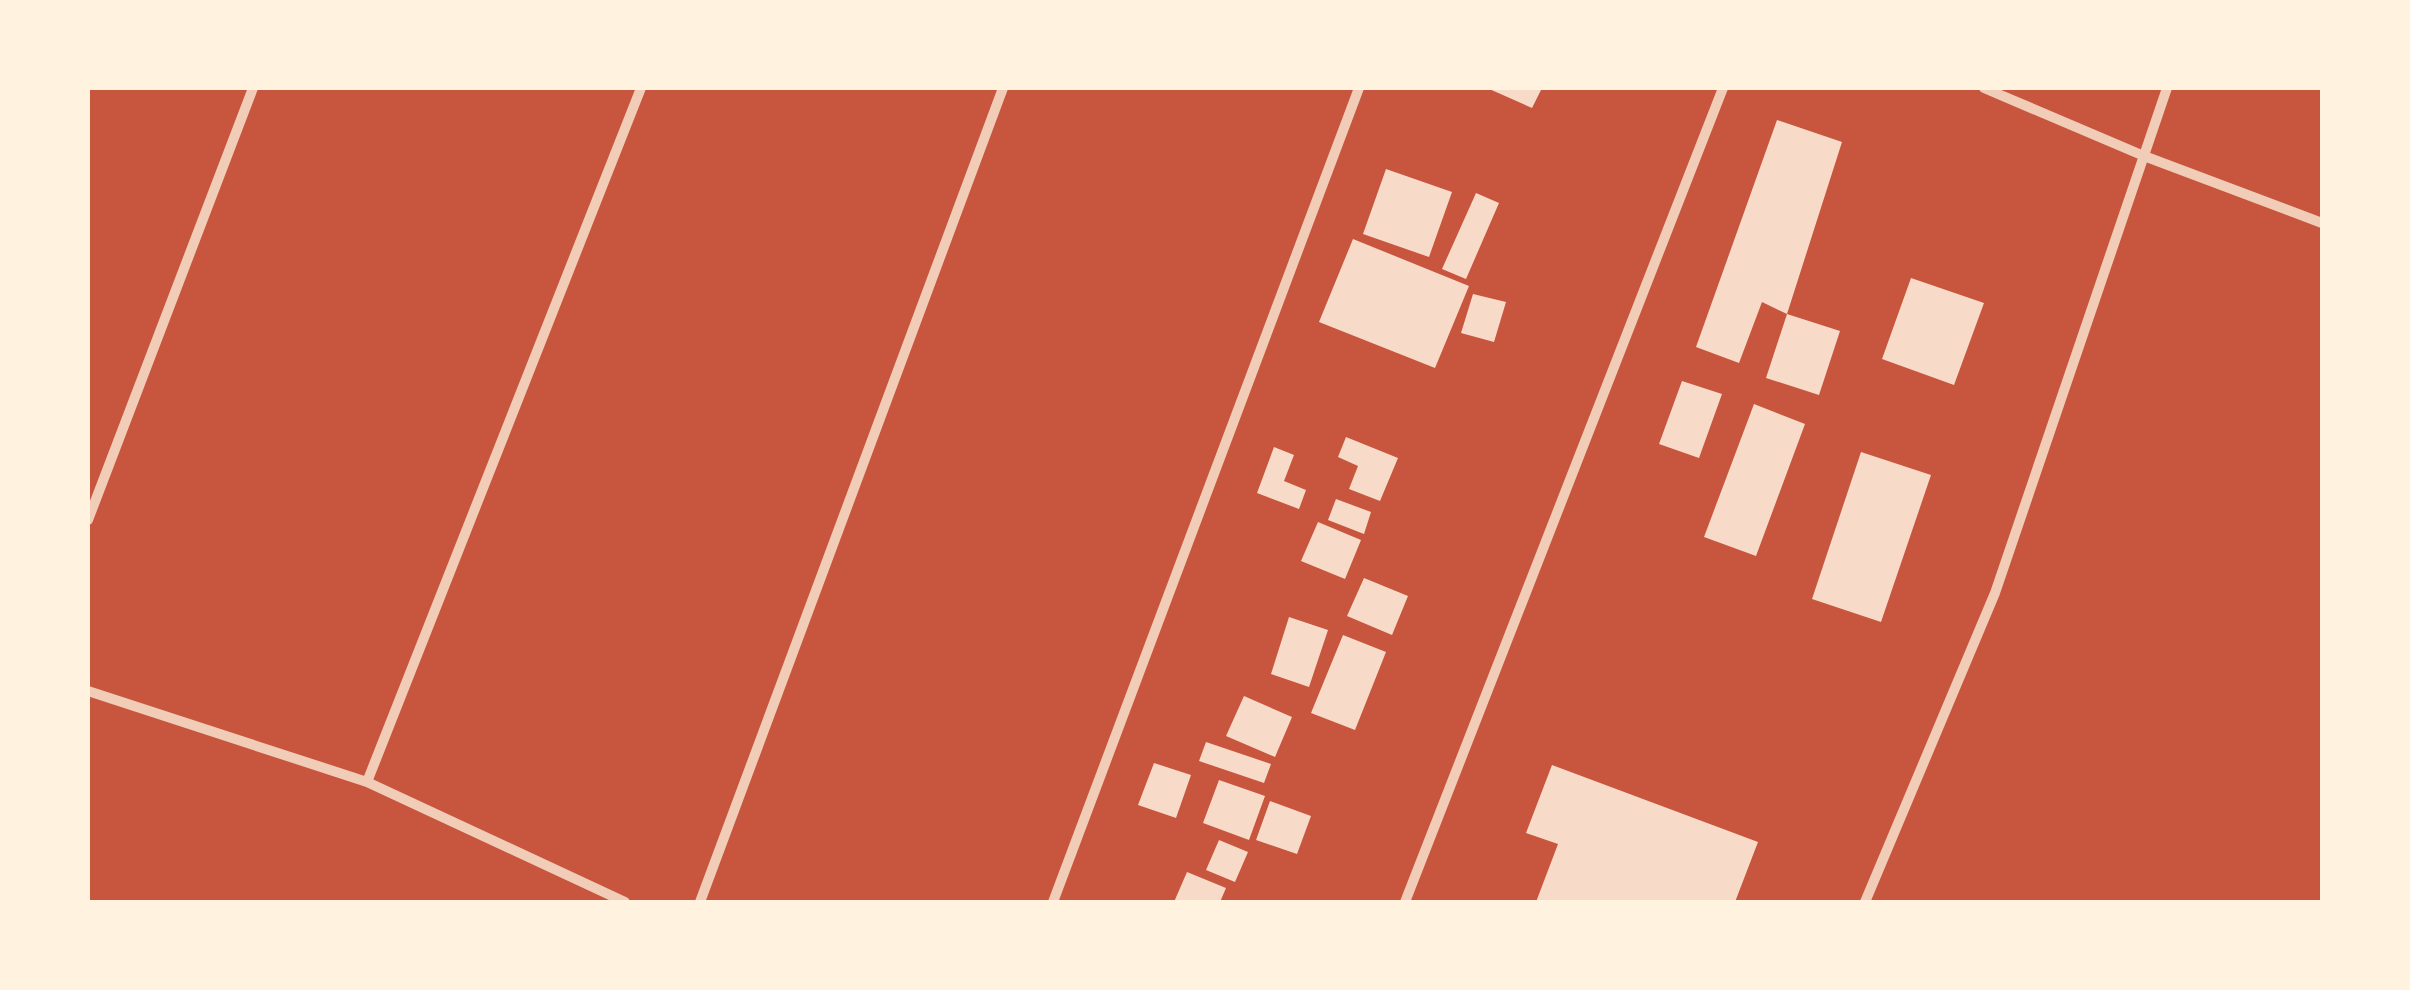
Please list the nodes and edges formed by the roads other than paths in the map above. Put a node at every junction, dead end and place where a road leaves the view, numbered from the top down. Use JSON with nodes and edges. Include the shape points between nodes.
{"nodes":[{"id":1,"x":253,"y":88,"type":"edge"},
{"id":2,"x":641,"y":88,"type":"edge"},
{"id":3,"x":1003,"y":88,"type":"edge"},
{"id":4,"x":1360,"y":88,"type":"edge"},
{"id":5,"x":1723,"y":88,"type":"edge"},
{"id":6,"x":1984,"y":88,"type":"edge"},
{"id":7,"x":2167,"y":88,"type":"edge"},
{"id":8,"x":2144,"y":156,"type":"junction"},
{"id":9,"x":2322,"y":223,"type":"edge"},
{"id":10,"x":88,"y":520,"type":"edge"},
{"id":11,"x":88,"y":691,"type":"edge"},
{"id":12,"x":367,"y":782,"type":"junction"},
{"id":13,"x":625,"y":902,"type":"edge"},
{"id":14,"x":700,"y":902,"type":"edge"},
{"id":15,"x":1054,"y":902,"type":"edge"},
{"id":16,"x":1405,"y":902,"type":"edge"},
{"id":17,"x":1865,"y":902,"type":"edge"}],
"edges":[{"from":1,"to":10,"type":"street"},
{"from":2,"to":12,"type":"street"},
{"from":3,"to":14,"type":"street"},
{"from":4,"to":15,"type":"street"},
{"from":5,"to":16,"type":"street"},
{"from":6,"to":8,"type":"street"},
{"from":7,"to":8,"type":"street"},
{"from":8,"to":9,"type":"street"},
{"from":8,"to":17,"type":"street","via":[[1995,594]]},
{"from":11,"to":12,"type":"street"},
{"from":12,"to":13,"type":"street"}]}
